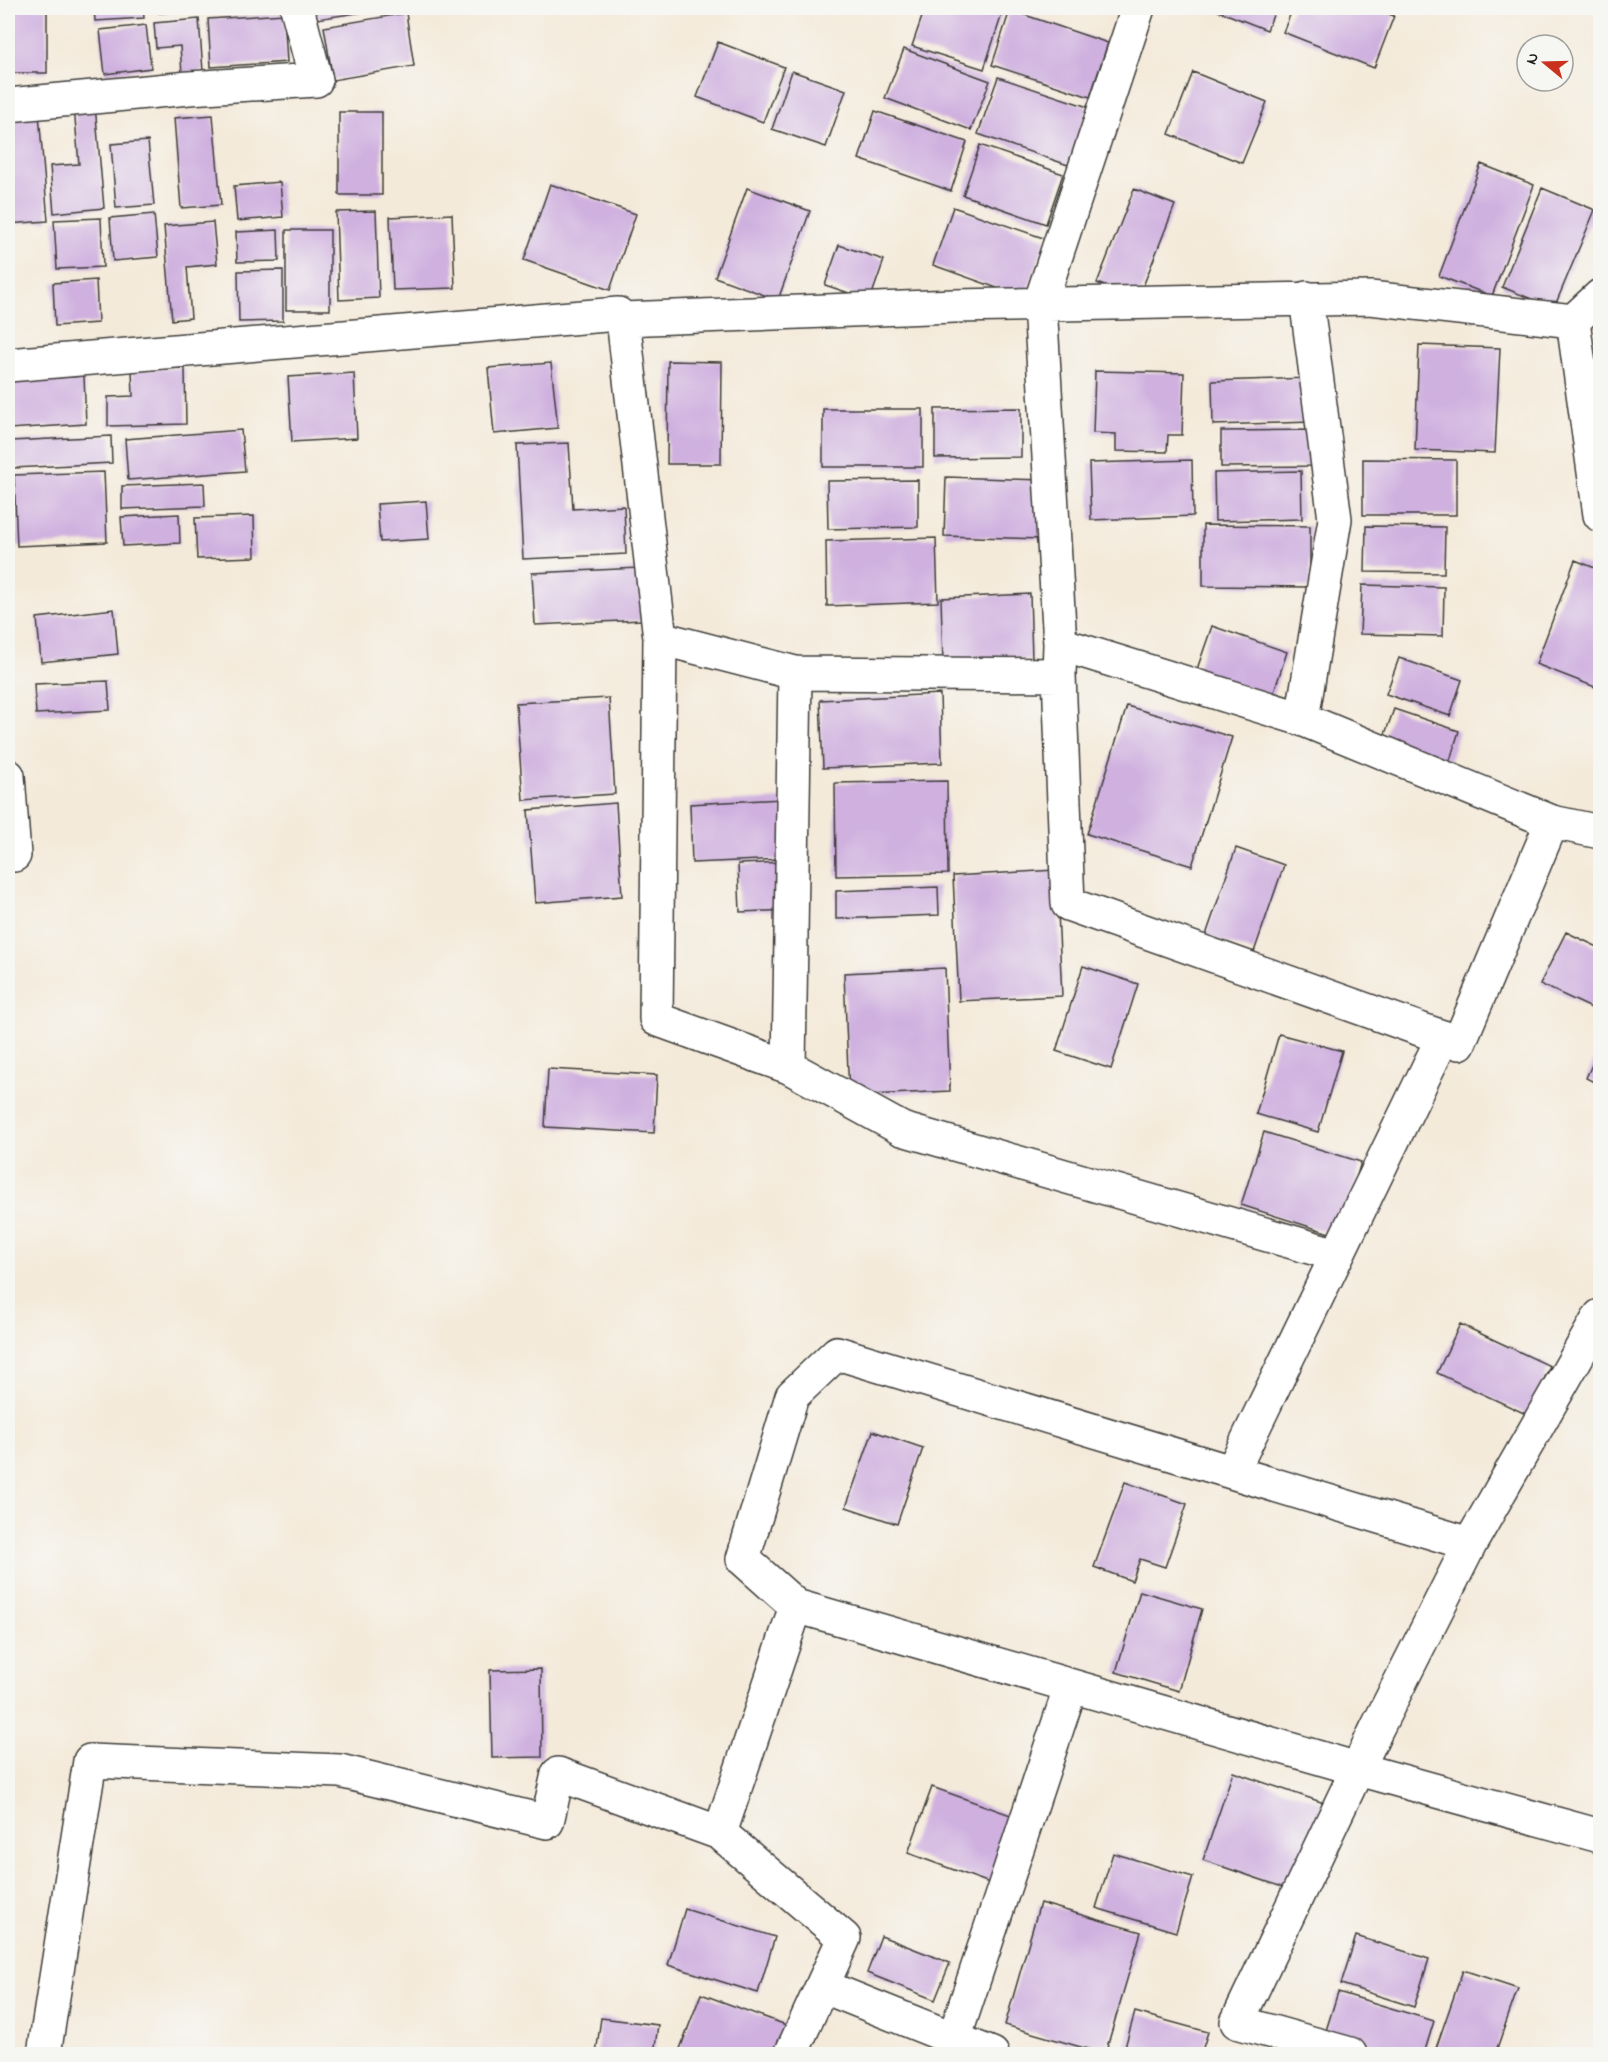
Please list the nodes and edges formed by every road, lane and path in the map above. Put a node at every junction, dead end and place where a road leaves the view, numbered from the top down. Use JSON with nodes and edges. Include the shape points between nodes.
{"nodes":[{"id":1,"x":297,"y":8,"type":"edge"},
{"id":2,"x":1138,"y":8,"type":"edge"},
{"id":3,"x":8,"y":105,"type":"edge"},
{"id":4,"x":1600,"y":296,"type":"edge"},
{"id":5,"x":1306,"y":298,"type":"junction"},
{"id":6,"x":1040,"y":304,"type":"junction"},
{"id":7,"x":623,"y":319,"type":"junction"},
{"id":8,"x":1573,"y":321,"type":"junction"},
{"id":9,"x":8,"y":365,"type":"edge"},
{"id":10,"x":1600,"y":515,"type":"edge"},
{"id":11,"x":660,"y":638,"type":"junction"},
{"id":12,"x":1059,"y":660,"type":"junction"},
{"id":13,"x":795,"y":673,"type":"junction"},
{"id":14,"x":1302,"y":719,"type":"junction"},
{"id":15,"x":8,"y":776,"type":"edge"},
{"id":16,"x":1552,"y":822,"type":"junction"},
{"id":17,"x":1600,"y":832,"type":"edge"},
{"id":18,"x":14,"y":855,"type":"dead end"},
{"id":19,"x":1443,"y":1037,"type":"junction"},
{"id":20,"x":789,"y":1067,"type":"junction"},
{"id":21,"x":1337,"y":1255,"type":"junction"},
{"id":22,"x":1600,"y":1316,"type":"edge"},
{"id":23,"x":1232,"y":1472,"type":"junction"},
{"id":24,"x":1470,"y":1544,"type":"junction"},
{"id":25,"x":796,"y":1606,"type":"junction"},
{"id":26,"x":1071,"y":1686,"type":"junction"},
{"id":27,"x":1358,"y":1769,"type":"junction"},
{"id":28,"x":720,"y":1833,"type":"junction"},
{"id":29,"x":1600,"y":1836,"type":"edge"},
{"id":30,"x":822,"y":1986,"type":"junction"},
{"id":31,"x":954,"y":2039,"type":"junction"},
{"id":32,"x":44,"y":2055,"type":"edge"},
{"id":33,"x":791,"y":2055,"type":"edge"},
{"id":34,"x":992,"y":2055,"type":"edge"},
{"id":35,"x":1350,"y":2055,"type":"edge"}],
"edges":[{"from":1,"to":3,"type":"street","via":[[316,80]]},
{"from":2,"to":6,"type":"street"},
{"from":4,"to":8,"type":"street"},
{"from":5,"to":6,"type":"street"},
{"from":5,"to":8,"type":"street","via":[[1370,298]]},
{"from":5,"to":14,"type":"street","via":[[1335,519]]},
{"from":6,"to":7,"type":"street"},
{"from":6,"to":12,"type":"street"},
{"from":7,"to":9,"type":"street","via":[[618,314]]},
{"from":7,"to":11,"type":"street"},
{"from":8,"to":10,"type":"street"},
{"from":11,"to":13,"type":"street"},
{"from":11,"to":20,"type":"street","via":[[656,1019]]},
{"from":12,"to":13,"type":"street"},
{"from":12,"to":14,"type":"street"},
{"from":12,"to":19,"type":"street","via":[[1068,904]]},
{"from":13,"to":20,"type":"street"},
{"from":14,"to":16,"type":"street"},
{"from":15,"to":18,"type":"street"},
{"from":16,"to":17,"type":"street"},
{"from":16,"to":19,"type":"street","via":[[1459,1043]]},
{"from":19,"to":21,"type":"street"},
{"from":20,"to":21,"type":"street","via":[[902,1129]]},
{"from":21,"to":23,"type":"street"},
{"from":22,"to":24,"type":"street"},
{"from":23,"to":24,"type":"street"},
{"from":23,"to":25,"type":"street","via":[[837,1353],[792,1396],[743,1559]]},
{"from":24,"to":27,"type":"street"},
{"from":25,"to":26,"type":"street"},
{"from":25,"to":28,"type":"street"},
{"from":26,"to":27,"type":"street"},
{"from":26,"to":31,"type":"street"},
{"from":27,"to":29,"type":"street"},
{"from":27,"to":35,"type":"street","via":[[1237,2022]]},
{"from":28,"to":30,"type":"street","via":[[844,1938]]},
{"from":28,"to":32,"type":"street","via":[[558,1773],[547,1822],[340,1771],[90,1761]]},
{"from":30,"to":31,"type":"street"},
{"from":30,"to":33,"type":"street"},
{"from":31,"to":34,"type":"street"}]}
